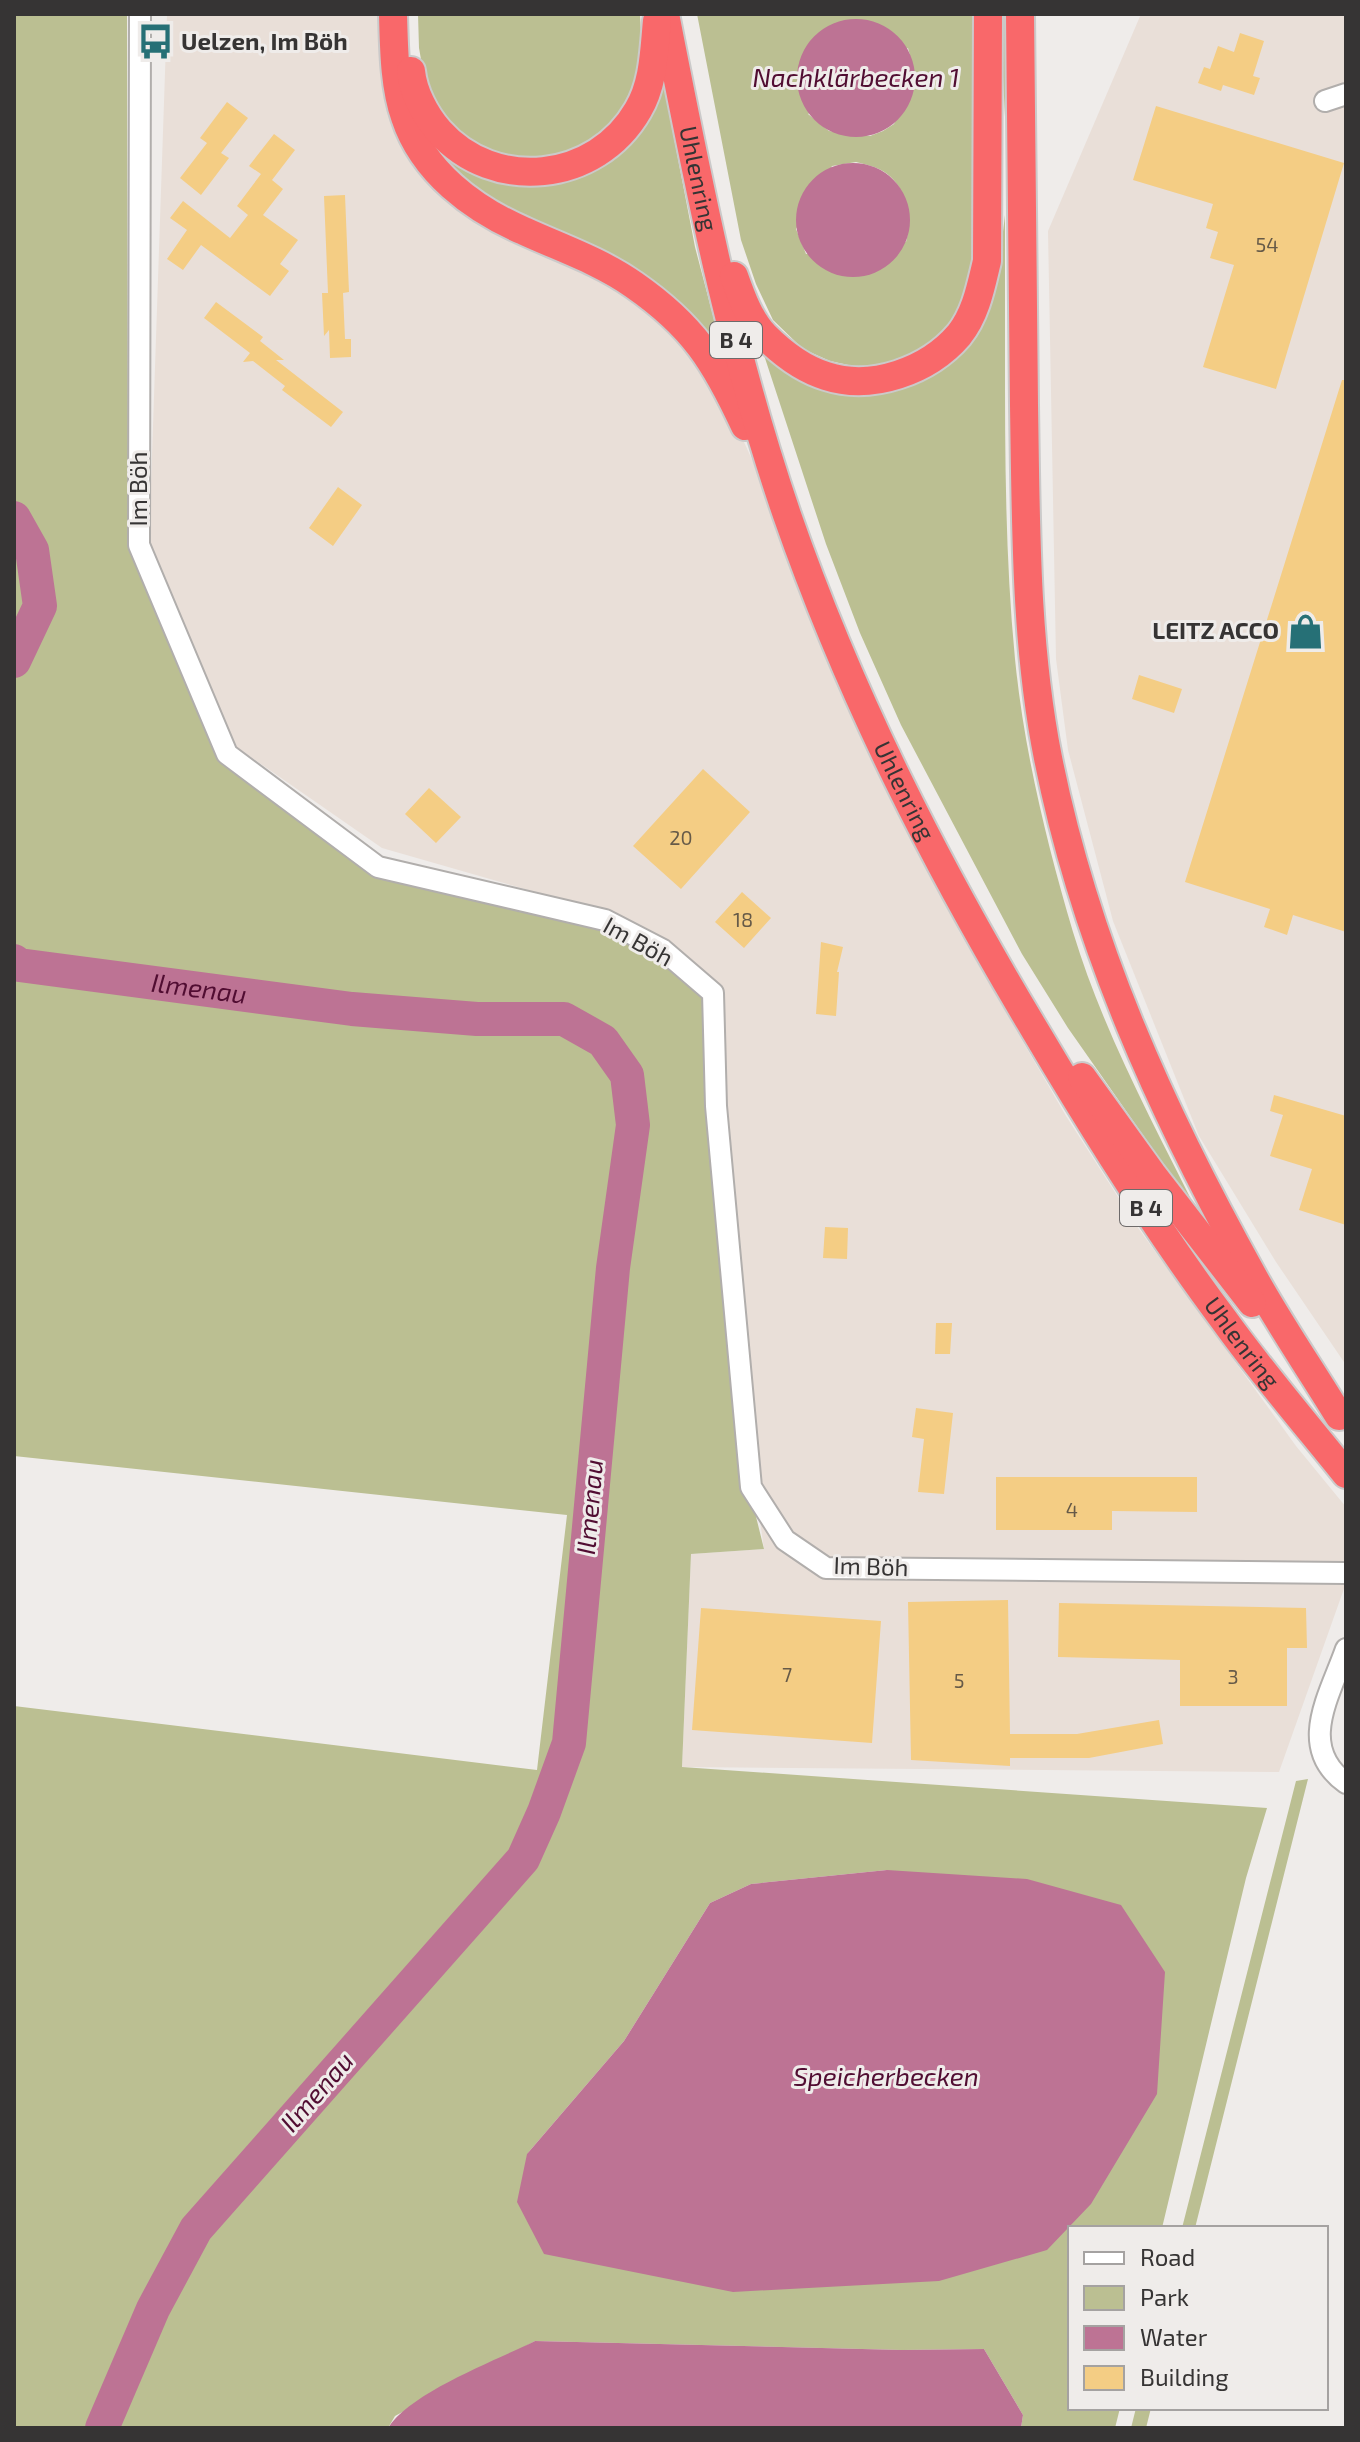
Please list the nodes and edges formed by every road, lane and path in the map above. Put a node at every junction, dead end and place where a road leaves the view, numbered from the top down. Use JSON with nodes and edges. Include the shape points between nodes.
{"nodes":[{"id":1,"x":140,"y":14,"type":"edge"},
{"id":2,"x":393,"y":14,"type":"edge"},
{"id":3,"x":406,"y":14,"type":"edge"},
{"id":4,"x":657,"y":14,"type":"edge"},
{"id":5,"x":665,"y":14,"type":"edge"},
{"id":6,"x":988,"y":14,"type":"edge"},
{"id":7,"x":1020,"y":14,"type":"edge"},
{"id":8,"x":1346,"y":94,"type":"edge"},
{"id":9,"x":1325,"y":101,"type":"dead end"},
{"id":10,"x":695,"y":168,"type":"junction"},
{"id":11,"x":785,"y":510,"type":"junction"},
{"id":12,"x":972,"y":925,"type":"junction"},
{"id":13,"x":1343,"y":1420,"type":"edge"},
{"id":14,"x":1346,"y":1474,"type":"edge"},
{"id":15,"x":1346,"y":1574,"type":"edge"},
{"id":16,"x":1346,"y":1649,"type":"edge"},
{"id":17,"x":1346,"y":1783,"type":"edge"}],
"edges":[{"from":1,"to":15,"type":"street","name":"Im Böh","via":[[139,545],[227,754],[378,867],[605,920],[663,950],[713,993],[716,1106],[751,1487],[785,1540],[826,1568]]},
{"from":2,"to":11,"type":"highway","via":[[405,117],[421,151],[446,183],[521,230],[591,259],[670,312],[721,374]]},
{"from":3,"to":4,"type":"highway","via":[[411,78],[426,117],[466,155],[517,173],[576,164],[611,143],[638,111],[653,72]]},
{"from":5,"to":10,"type":"highway","name":"Uhlenring","number":"B 4"},
{"from":6,"to":10,"type":"highway","via":[[987,261],[978,300],[960,333],[932,360],[896,376],[861,381],[827,377],[796,362],[762,334],[742,298]]},
{"from":7,"to":13,"type":"highway","via":[[1026,528],[1034,661],[1047,756],[1092,929],[1182,1143],[1256,1281]]},
{"from":8,"to":9,"type":"street"},
{"from":10,"to":11,"type":"highway","name":"Uhlenring","number":"B 4","via":[[746,380]]},
{"from":11,"to":12,"type":"highway","name":"Uhlenring","number":"B 4","via":[[860,702]]},
{"from":12,"to":13,"type":"highway","number":"B 4","via":[[1152,1174]]},
{"from":12,"to":14,"type":"highway","name":"Uhlenring","number":"B 4","via":[[1151,1216],[1224,1321]]},
{"from":16,"to":17,"type":"street","via":[[1318,1728],[1320,1751]]}]}
